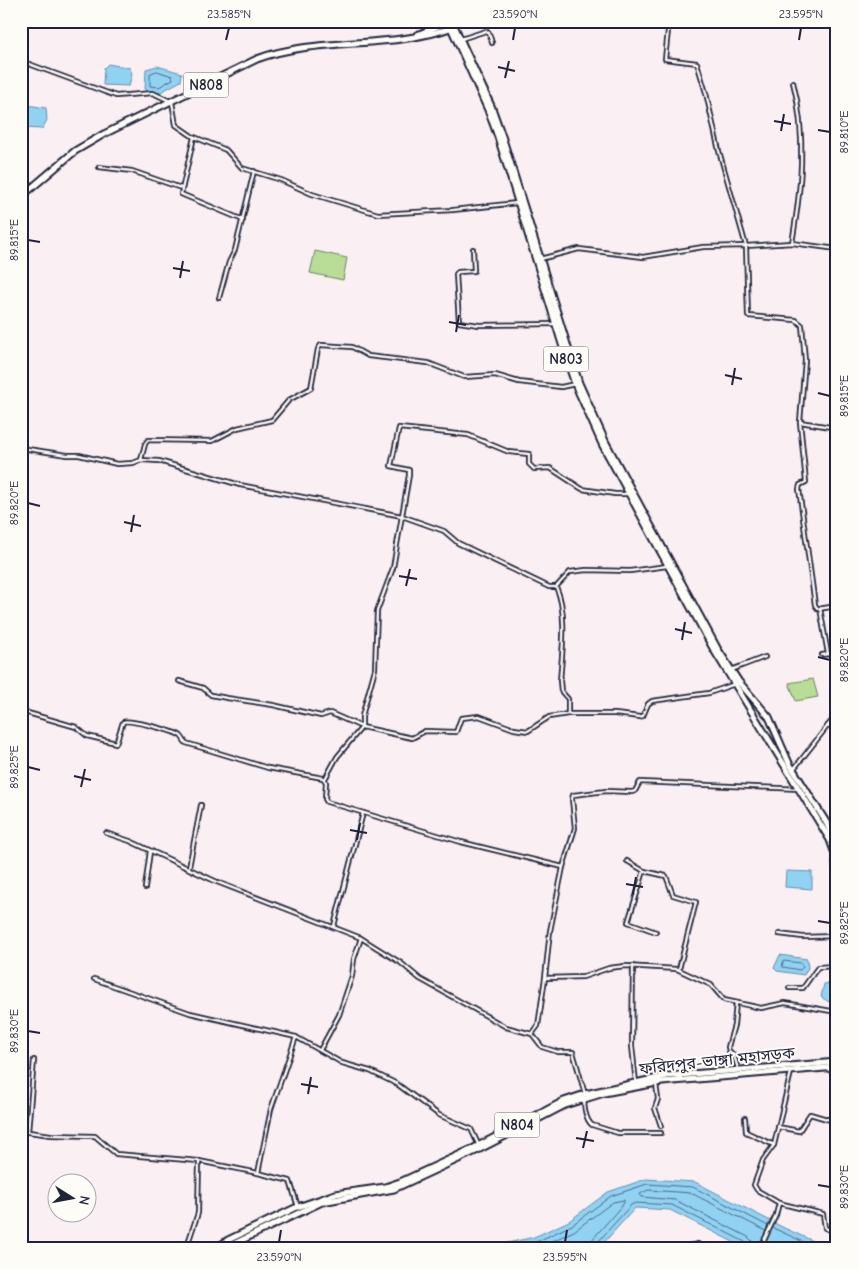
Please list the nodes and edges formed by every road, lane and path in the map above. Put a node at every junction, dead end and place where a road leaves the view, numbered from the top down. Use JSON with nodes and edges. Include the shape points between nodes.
{"nodes":[{"id":1,"x":669,"y":21,"type":"edge"},
{"id":2,"x":451,"y":23,"type":"edge"},
{"id":3,"x":461,"y":40,"type":"junction"},
{"id":4,"x":492,"y":42,"type":"dead end"},
{"id":5,"x":21,"y":61,"type":"edge"},
{"id":6,"x":794,"y":82,"type":"dead end"},
{"id":7,"x":172,"y":102,"type":"junction"},
{"id":8,"x":194,"y":137,"type":"junction"},
{"id":9,"x":99,"y":167,"type":"dead end"},
{"id":10,"x":254,"y":172,"type":"junction"},
{"id":11,"x":513,"y":182,"type":"junction"},
{"id":12,"x":182,"y":188,"type":"junction"},
{"id":13,"x":21,"y":197,"type":"edge"},
{"id":14,"x":517,"y":203,"type":"junction"},
{"id":15,"x":521,"y":209,"type":"junction"},
{"id":16,"x":243,"y":220,"type":"junction"},
{"id":17,"x":792,"y":243,"type":"junction"},
{"id":18,"x":746,"y":246,"type":"junction"},
{"id":19,"x":473,"y":249,"type":"dead end"},
{"id":20,"x":837,"y":249,"type":"edge"},
{"id":21,"x":539,"y":259,"type":"junction"},
{"id":22,"x":544,"y":284,"type":"junction"},
{"id":23,"x":219,"y":298,"type":"dead end"},
{"id":24,"x":555,"y":324,"type":"junction"},
{"id":25,"x":567,"y":354,"type":"junction"},
{"id":26,"x":577,"y":384,"type":"junction"},
{"id":27,"x":800,"y":422,"type":"junction"},
{"id":28,"x":837,"y":428,"type":"edge"},
{"id":29,"x":604,"y":443,"type":"junction"},
{"id":30,"x":21,"y":448,"type":"edge"},
{"id":31,"x":141,"y":460,"type":"junction"},
{"id":32,"x":629,"y":494,"type":"junction"},
{"id":33,"x":402,"y":516,"type":"junction"},
{"id":34,"x":648,"y":523,"type":"junction"},
{"id":35,"x":671,"y":564,"type":"junction"},
{"id":36,"x":556,"y":587,"type":"junction"},
{"id":37,"x":837,"y":606,"type":"edge"},
{"id":38,"x":820,"y":608,"type":"junction"},
{"id":39,"x":837,"y":653,"type":"edge"},
{"id":40,"x":828,"y":654,"type":"junction"},
{"id":41,"x":822,"y":655,"type":"dead end"},
{"id":42,"x":765,"y":658,"type":"dead end"},
{"id":43,"x":732,"y":674,"type":"junction"},
{"id":44,"x":179,"y":681,"type":"dead end"},
{"id":45,"x":735,"y":684,"type":"junction"},
{"id":46,"x":21,"y":711,"type":"edge"},
{"id":47,"x":568,"y":714,"type":"junction"},
{"id":48,"x":837,"y":714,"type":"edge"},
{"id":49,"x":827,"y":726,"type":"junction"},
{"id":50,"x":362,"y":727,"type":"junction"},
{"id":51,"x":837,"y":728,"type":"edge"},
{"id":52,"x":791,"y":771,"type":"junction"},
{"id":53,"x":325,"y":779,"type":"junction"},
{"id":54,"x":802,"y":789,"type":"junction"},
{"id":55,"x":201,"y":805,"type":"dead end"},
{"id":56,"x":363,"y":813,"type":"junction"},
{"id":57,"x":106,"y":833,"type":"dead end"},
{"id":58,"x":837,"y":846,"type":"edge"},
{"id":59,"x":150,"y":851,"type":"junction"},
{"id":60,"x":627,"y":861,"type":"dead end"},
{"id":61,"x":189,"y":867,"type":"junction"},
{"id":62,"x":563,"y":867,"type":"junction"},
{"id":63,"x":644,"y":871,"type":"junction"},
{"id":64,"x":837,"y":875,"type":"edge"},
{"id":65,"x":145,"y":888,"type":"dead end"},
{"id":66,"x":334,"y":926,"type":"junction"},
{"id":67,"x":656,"y":932,"type":"dead end"},
{"id":68,"x":779,"y":934,"type":"dead end"},
{"id":69,"x":837,"y":936,"type":"edge"},
{"id":70,"x":360,"y":938,"type":"junction"},
{"id":71,"x":633,"y":966,"type":"junction"},
{"id":72,"x":837,"y":966,"type":"edge"},
{"id":73,"x":679,"y":969,"type":"junction"},
{"id":74,"x":544,"y":978,"type":"junction"},
{"id":75,"x":94,"y":979,"type":"dead end"},
{"id":76,"x":789,"y":988,"type":"dead end"},
{"id":77,"x":736,"y":1002,"type":"junction"},
{"id":78,"x":837,"y":1013,"type":"edge"},
{"id":79,"x":532,"y":1034,"type":"junction"},
{"id":80,"x":296,"y":1038,"type":"junction"},
{"id":81,"x":320,"y":1050,"type":"junction"},
{"id":82,"x":34,"y":1060,"type":"dead end"},
{"id":83,"x":837,"y":1062,"type":"edge"},
{"id":84,"x":837,"y":1067,"type":"edge"},
{"id":85,"x":791,"y":1068,"type":"junction"},
{"id":86,"x":826,"y":1068,"type":"junction"},
{"id":87,"x":738,"y":1072,"type":"junction"},
{"id":88,"x":837,"y":1075,"type":"edge"},
{"id":89,"x":668,"y":1079,"type":"junction"},
{"id":90,"x":655,"y":1083,"type":"junction"},
{"id":91,"x":636,"y":1084,"type":"junction"},
{"id":92,"x":585,"y":1096,"type":"junction"},
{"id":93,"x":745,"y":1118,"type":"dead end"},
{"id":94,"x":837,"y":1122,"type":"edge"},
{"id":95,"x":661,"y":1126,"type":"dead end"},
{"id":96,"x":778,"y":1127,"type":"junction"},
{"id":97,"x":21,"y":1132,"type":"edge"},
{"id":98,"x":28,"y":1132,"type":"junction"},
{"id":99,"x":660,"y":1133,"type":"dead end"},
{"id":100,"x":774,"y":1145,"type":"junction"},
{"id":101,"x":479,"y":1147,"type":"junction"},
{"id":102,"x":198,"y":1161,"type":"junction"},
{"id":103,"x":258,"y":1173,"type":"junction"},
{"id":104,"x":779,"y":1203,"type":"junction"},
{"id":105,"x":299,"y":1209,"type":"junction"},
{"id":106,"x":837,"y":1233,"type":"edge"},
{"id":107,"x":186,"y":1249,"type":"edge"},
{"id":108,"x":215,"y":1249,"type":"edge"},
{"id":109,"x":223,"y":1249,"type":"edge"},
{"id":110,"x":673,"y":1249,"type":"edge"},
{"id":111,"x":702,"y":1249,"type":"edge"},
{"id":112,"x":760,"y":1249,"type":"edge"}],
"edges":[{"from":1,"to":18,"type":"street","via":[[665,59],[697,63]]},
{"from":2,"to":3,"type":"highway","number":"N803"},
{"from":2,"to":7,"type":"highway","number":"N808","via":[[415,36],[282,50],[257,59]]},
{"from":2,"to":11,"type":"highway","number":"N803","via":[[488,110]]},
{"from":3,"to":4,"type":"street","via":[[486,31]]},
{"from":3,"to":11,"type":"highway","number":"N803","via":[[492,108]]},
{"from":5,"to":7,"type":"street","via":[[116,96],[153,93]]},
{"from":6,"to":17,"type":"street","via":[[800,117],[801,155]]},
{"from":7,"to":8,"type":"street","via":[[176,125]]},
{"from":7,"to":13,"type":"highway","number":"N808","via":[[75,151]]},
{"from":8,"to":10,"type":"street","via":[[226,150],[242,168]]},
{"from":8,"to":12,"type":"street"},
{"from":9,"to":12,"type":"street","via":[[132,171]]},
{"from":10,"to":14,"type":"street","via":[[378,214]]},
{"from":10,"to":16,"type":"street"},
{"from":11,"to":14,"type":"highway","number":"N803"},
{"from":11,"to":15,"type":"highway","number":"N803"},
{"from":12,"to":16,"type":"street","via":[[183,196]]},
{"from":14,"to":15,"type":"highway","number":"N803"},
{"from":15,"to":21,"type":"highway","number":"N803"},
{"from":15,"to":22,"type":"highway","number":"N803"},
{"from":16,"to":23,"type":"street"},
{"from":17,"to":18,"type":"street"},
{"from":17,"to":20,"type":"street"},
{"from":18,"to":21,"type":"street","via":[[703,247],[644,257],[580,249]]},
{"from":18,"to":27,"type":"street","via":[[748,316],[796,320],[802,324],[805,360]]},
{"from":19,"to":24,"type":"street","via":[[474,271],[456,274],[459,322],[479,325]]},
{"from":21,"to":22,"type":"highway","number":"N803"},
{"from":22,"to":24,"type":"highway","number":"N803"},
{"from":22,"to":25,"type":"highway","number":"N803"},
{"from":24,"to":25,"type":"highway","number":"N803"},
{"from":25,"to":26,"type":"highway","number":"N803"},
{"from":26,"to":29,"type":"highway","number":"N803"},
{"from":26,"to":31,"type":"street","via":[[561,387],[495,375],[464,377],[428,363],[368,356],[352,347],[326,344],[318,349],[311,388],[289,400],[272,420],[237,428],[212,441],[148,440]]},
{"from":27,"to":28,"type":"street"},
{"from":27,"to":38,"type":"street","via":[[806,482],[799,489],[802,518],[815,605]]},
{"from":29,"to":32,"type":"highway","number":"N803"},
{"from":29,"to":34,"type":"highway","number":"N803"},
{"from":30,"to":31,"type":"street","via":[[79,455],[117,464]]},
{"from":31,"to":33,"type":"street","via":[[171,464],[297,498]]},
{"from":32,"to":33,"type":"street","via":[[582,489],[550,468],[534,469],[529,464],[529,454],[509,452],[468,435],[401,428],[398,429],[391,464],[409,471]]},
{"from":32,"to":34,"type":"highway","number":"N803"},
{"from":33,"to":36,"type":"street","via":[[444,531],[458,543],[543,586]]},
{"from":33,"to":50,"type":"street","via":[[392,568],[377,611],[375,669]]},
{"from":34,"to":35,"type":"highway","number":"N803"},
{"from":35,"to":36,"type":"street","via":[[630,571],[570,572]]},
{"from":35,"to":43,"type":"highway","number":"N803"},
{"from":36,"to":47,"type":"street","via":[[564,611],[560,681],[561,691],[568,699]]},
{"from":37,"to":38,"type":"street"},
{"from":38,"to":40,"type":"street"},
{"from":39,"to":40,"type":"street"},
{"from":40,"to":41,"type":"street"},
{"from":42,"to":43,"type":"street"},
{"from":43,"to":45,"type":"highway","number":"N803"},
{"from":43,"to":52,"type":"highway","number":"N803","via":[[769,717]]},
{"from":44,"to":50,"type":"street","via":[[203,688],[211,695],[321,716],[330,713]]},
{"from":45,"to":47,"type":"street","via":[[709,693],[652,701],[644,716],[640,717]]},
{"from":45,"to":52,"type":"highway","number":"N803"},
{"from":46,"to":53,"type":"street","via":[[76,726],[87,736],[116,743],[123,722],[133,721],[179,735],[186,743],[244,761]]},
{"from":47,"to":50,"type":"street","via":[[549,717],[528,731],[479,716],[460,718],[456,732],[425,731],[412,738]]},
{"from":48,"to":49,"type":"street"},
{"from":49,"to":51,"type":"street"},
{"from":49,"to":52,"type":"street"},
{"from":50,"to":53,"type":"street","via":[[337,757]]},
{"from":52,"to":54,"type":"highway","number":"N803"},
{"from":53,"to":56,"type":"street","via":[[325,801]]},
{"from":54,"to":58,"type":"highway","number":"N803"},
{"from":54,"to":62,"type":"street","via":[[640,782],[632,792],[574,795],[575,828]]},
{"from":54,"to":64,"type":"highway","number":"N803","via":[[830,840]]},
{"from":55,"to":61,"type":"street"},
{"from":56,"to":62,"type":"street"},
{"from":56,"to":66,"type":"street"},
{"from":57,"to":59,"type":"street"},
{"from":59,"to":61,"type":"street"},
{"from":59,"to":65,"type":"street"},
{"from":60,"to":63,"type":"street"},
{"from":61,"to":66,"type":"street","via":[[216,882]]},
{"from":62,"to":74,"type":"street"},
{"from":63,"to":67,"type":"street","via":[[628,922]]},
{"from":63,"to":73,"type":"street","via":[[666,876],[673,895],[696,902]]},
{"from":66,"to":70,"type":"street"},
{"from":68,"to":69,"type":"street"},
{"from":70,"to":79,"type":"street","via":[[427,983],[506,1027]]},
{"from":70,"to":81,"type":"street","via":[[340,1014]]},
{"from":71,"to":73,"type":"street"},
{"from":71,"to":74,"type":"street","via":[[609,968],[583,977]]},
{"from":71,"to":91,"type":"street","via":[[632,1046]]},
{"from":72,"to":76,"type":"street","via":[[818,967],[803,988]]},
{"from":73,"to":77,"type":"street","via":[[711,985],[724,1000]]},
{"from":74,"to":79,"type":"street","via":[[538,1026]]},
{"from":75,"to":80,"type":"street","via":[[203,1016]]},
{"from":77,"to":78,"type":"street","via":[[767,1008],[785,1003]]},
{"from":77,"to":87,"type":"street","via":[[728,1051],[734,1055]]},
{"from":79,"to":92,"type":"street","via":[[542,1047],[550,1051],[574,1053]]},
{"from":80,"to":81,"type":"street"},
{"from":80,"to":103,"type":"street","via":[[272,1109]]},
{"from":81,"to":101,"type":"street","via":[[342,1063],[370,1071],[397,1084],[439,1115],[471,1129]]},
{"from":82,"to":98,"type":"street"},
{"from":83,"to":85,"type":"highway","name":"ফরিদপুর-ভাঙ্গা মহাসড়ক","number":"N804"},
{"from":84,"to":86,"type":"highway","name":"ফরিদপুর-ভাঙ্গা মহাসড়ক","number":"N804"},
{"from":85,"to":86,"type":"highway","name":"ফরিদপুর-ভাঙ্গা মহাসড়ক","number":"N804"},
{"from":85,"to":87,"type":"highway","name":"ফরিদপুর-ভাঙ্গা মহাসড়ক","number":"N804"},
{"from":85,"to":96,"type":"street"},
{"from":86,"to":88,"type":"street"},
{"from":87,"to":89,"type":"highway","name":"ফরিদপুর-ভাঙ্গা মহাসড়ক","number":"N804"},
{"from":89,"to":90,"type":"highway","name":"ফরিদপুর-ভাঙ্গা মহাসড়ক","number":"N804"},
{"from":89,"to":91,"type":"highway","name":"ফরিদপুর-ভাঙ্গা মহাসড়ক","number":"N804"},
{"from":90,"to":91,"type":"highway","name":"ফরিদপুর-ভাঙ্গা মহাসড়ক","number":"N804"},
{"from":90,"to":95,"type":"street","via":[[656,1111]]},
{"from":91,"to":92,"type":"highway","name":"ফরিদপুর-ভাঙ্গা মহাসড়ক","number":"N804"},
{"from":92,"to":99,"type":"street","via":[[586,1112],[592,1125],[618,1133]]},
{"from":92,"to":101,"type":"highway","name":"ফরিদপুর-ভাঙ্গা মহাসড়ক","number":"N804"},
{"from":93,"to":100,"type":"street","via":[[746,1132]]},
{"from":94,"to":96,"type":"street","via":[[810,1114],[799,1130]]},
{"from":96,"to":100,"type":"street"},
{"from":97,"to":98,"type":"street"},
{"from":98,"to":102,"type":"street","via":[[95,1136],[116,1154]]},
{"from":100,"to":104,"type":"street","via":[[763,1160],[754,1185],[756,1190]]},
{"from":101,"to":105,"type":"highway","name":"ফরিদপুর-ভাঙ্গা মহাসড়ক","number":"N804","via":[[394,1189],[336,1198]]},
{"from":102,"to":103,"type":"street"},
{"from":102,"to":107,"type":"street","via":[[198,1213]]},
{"from":103,"to":105,"type":"street","via":[[290,1181]]},
{"from":104,"to":106,"type":"street","via":[[823,1214],[824,1226]]},
{"from":104,"to":112,"type":"street"},
{"from":105,"to":108,"type":"highway","name":"ফরিদপুর-ভাঙ্গা মহাসড়ক","number":"N804","via":[[228,1240]]},
{"from":105,"to":109,"type":"highway","name":"ফরিদপুর-ভাঙ্গা মহাসড়ক","number":"N804"},
{"from":110,"to":111,"type":"street","via":[[698,1244]]}]}
